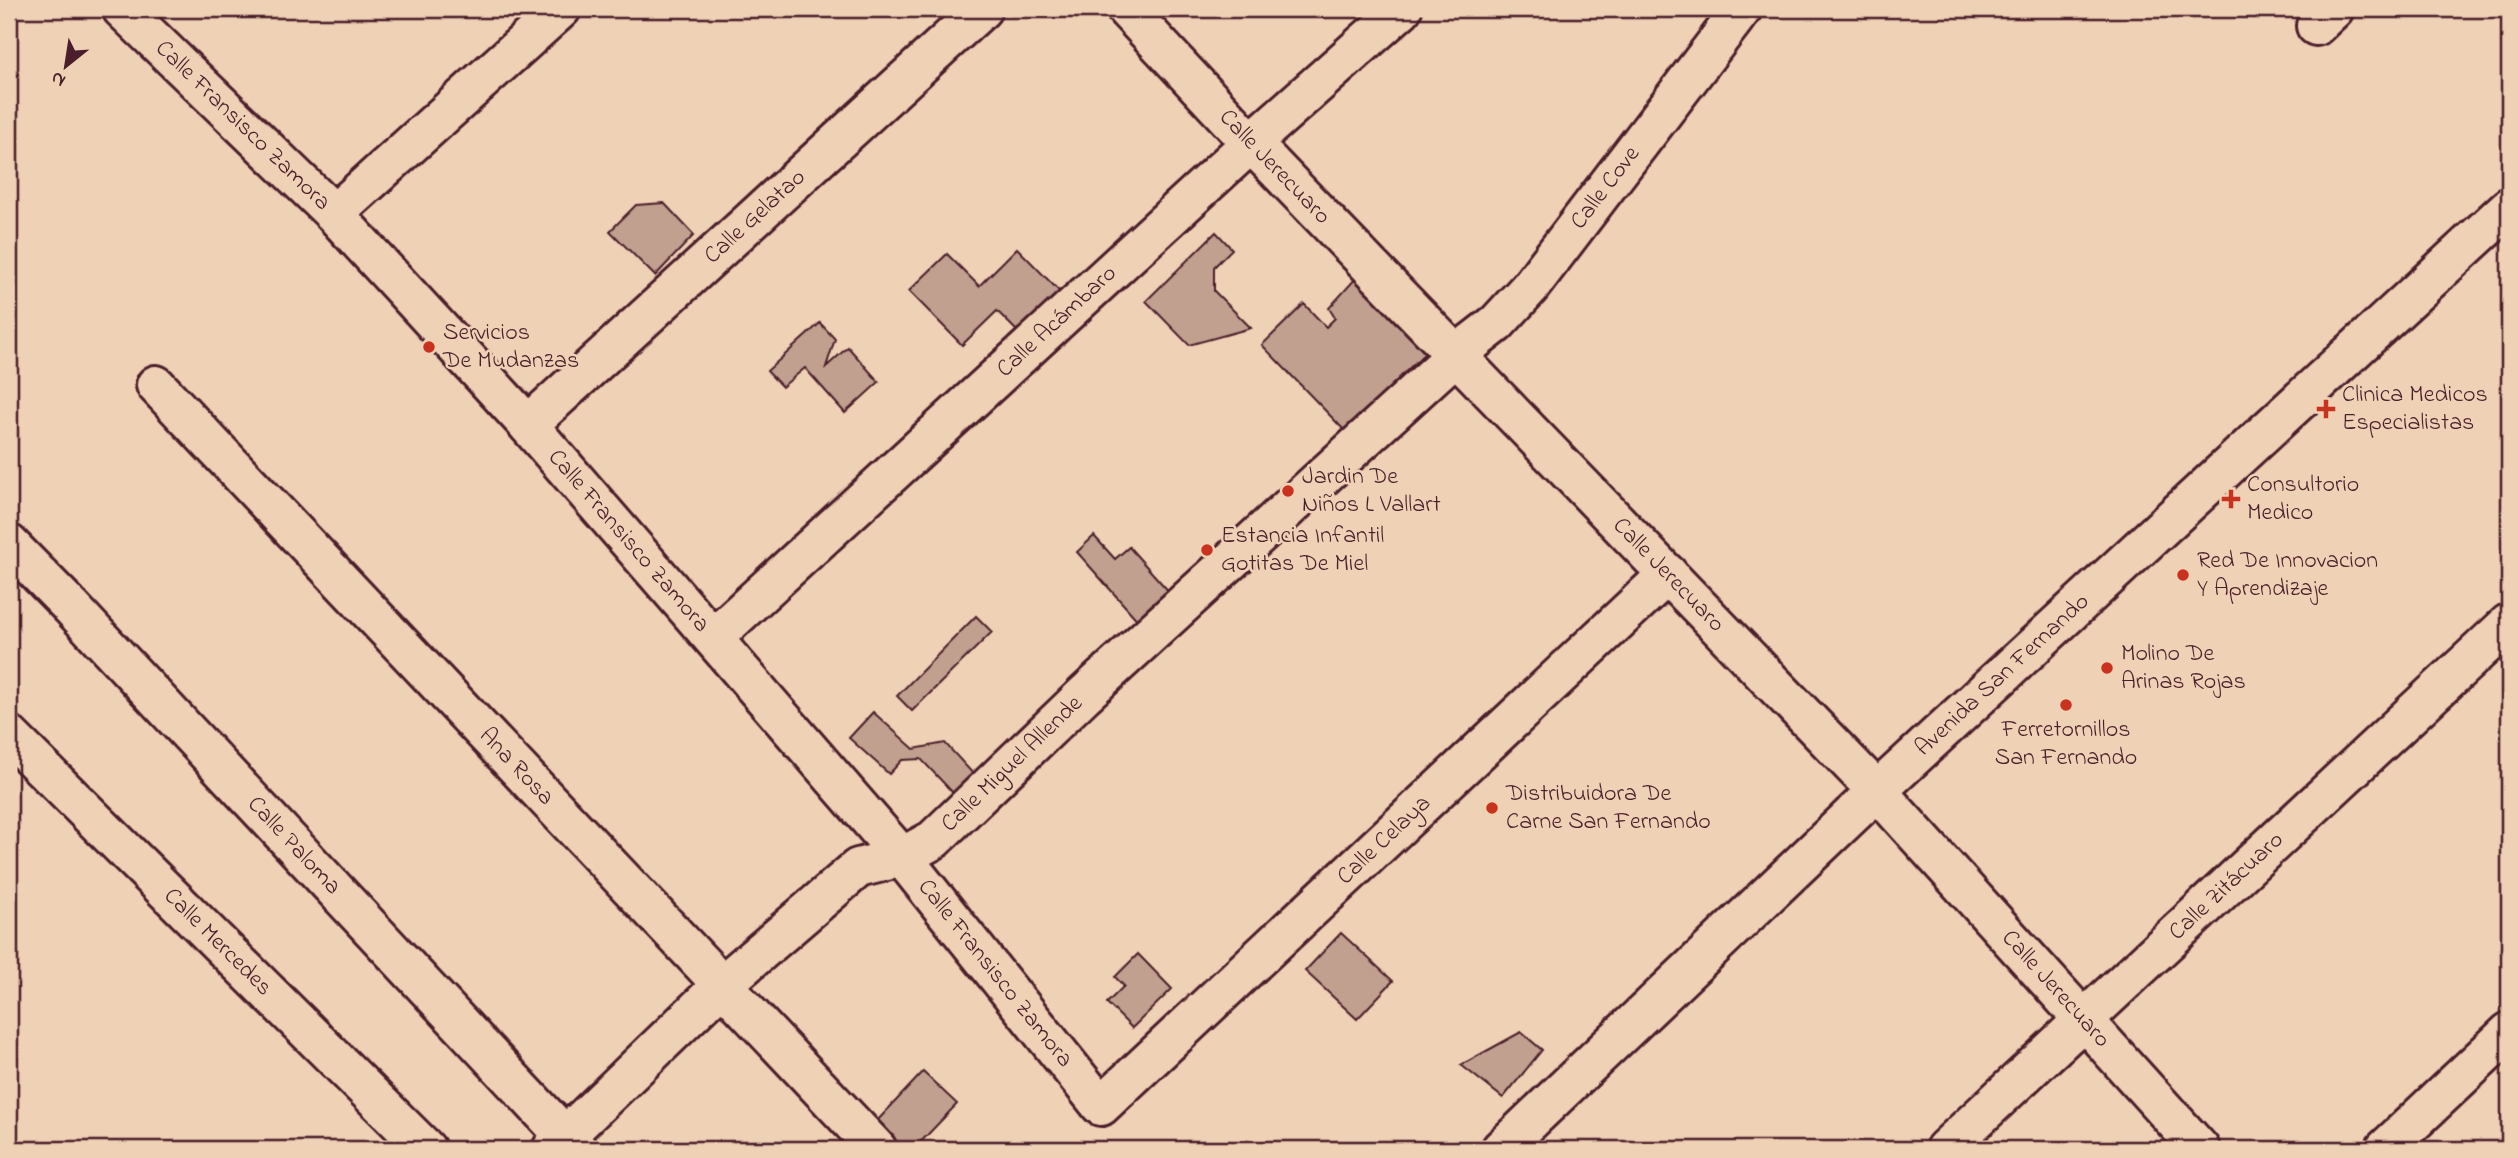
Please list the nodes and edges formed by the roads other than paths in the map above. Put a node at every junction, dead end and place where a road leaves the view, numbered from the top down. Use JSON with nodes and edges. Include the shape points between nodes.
{"nodes":[{"id":1,"x":561,"y":9,"type":"edge"},
{"id":2,"x":982,"y":9,"type":"edge"},
{"id":3,"x":1126,"y":9,"type":"edge"},
{"id":4,"x":1402,"y":9,"type":"edge"},
{"id":5,"x":1742,"y":9,"type":"edge"},
{"id":6,"x":134,"y":13,"type":"edge"},
{"id":7,"x":1251,"y":143,"type":"junction"},
{"id":8,"x":2509,"y":207,"type":"edge"},
{"id":9,"x":334,"y":214,"type":"junction"},
{"id":10,"x":1457,"y":354,"type":"junction"},
{"id":11,"x":156,"y":385,"type":"dead end"},
{"id":12,"x":528,"y":425,"type":"junction"},
{"id":13,"x":9,"y":544,"type":"edge"},
{"id":14,"x":1668,"y":574,"type":"junction"},
{"id":15,"x":2509,"y":623,"type":"edge"},
{"id":16,"x":714,"y":637,"type":"junction"},
{"id":17,"x":9,"y":735,"type":"edge"},
{"id":18,"x":1877,"y":791,"type":"junction"},
{"id":19,"x":902,"y":857,"type":"junction"},
{"id":20,"x":722,"y":985,"type":"junction"},
{"id":21,"x":2082,"y":1021,"type":"junction"},
{"id":22,"x":2509,"y":1032,"type":"edge"},
{"id":23,"x":1101,"y":1106,"type":"joint"},
{"id":24,"x":565,"y":1145,"type":"edge"},
{"id":25,"x":426,"y":1149,"type":"edge"},
{"id":26,"x":877,"y":1149,"type":"edge"},
{"id":27,"x":1501,"y":1149,"type":"edge"},
{"id":28,"x":1945,"y":1149,"type":"edge"},
{"id":29,"x":2200,"y":1149,"type":"edge"},
{"id":30,"x":2385,"y":1149,"type":"edge"}],
"edges":[{"from":1,"to":9,"type":"street"},
{"from":2,"to":12,"type":"street","name":"Calle Gelatao"},
{"from":3,"to":7,"type":"street","name":"Calle Jerecuaro"},
{"from":4,"to":7,"type":"street","name":"Calle Acámbaro"},
{"from":5,"to":10,"type":"street","name":"Calle Cove","via":[[1530,287],[1497,323]]},
{"from":6,"to":9,"type":"street","name":"Calle Fransisco Zamora"},
{"from":7,"to":10,"type":"street","name":"Calle Jerecuaro"},
{"from":7,"to":16,"type":"street","name":"Calle Acámbaro"},
{"from":8,"to":18,"type":"street","name":"Avenida San Fernando"},
{"from":9,"to":12,"type":"street","name":"Calle Fransisco Zamora"},
{"from":10,"to":14,"type":"street","name":"Calle Jerecuaro"},
{"from":10,"to":19,"type":"street","name":"Calle Miguel Allende","via":[[1084,695],[933,840]]},
{"from":11,"to":20,"type":"street","name":"Ana Rosa"},
{"from":12,"to":16,"type":"street","name":"Calle Fransisco Zamora"},
{"from":13,"to":24,"type":"street","name":"Calle Paloma"},
{"from":14,"to":18,"type":"street","name":"Calle Jerecuaro"},
{"from":14,"to":23,"type":"street","name":"Calle Celaya"},
{"from":15,"to":21,"type":"street","name":"Calle Zitácuaro"},
{"from":16,"to":19,"type":"street","name":"Calle Fransisco Zamora"},
{"from":17,"to":25,"type":"street","name":"Calle Mercedes"},
{"from":18,"to":21,"type":"street","name":"Calle Jerecuaro"},
{"from":18,"to":27,"type":"street","name":"Avenida San Fernando"},
{"from":19,"to":20,"type":"street","name":"Calle Miguel Allende","via":[[858,868]]},
{"from":19,"to":23,"type":"street","name":"Calle Fransisco Zamora"},
{"from":20,"to":24,"type":"street","name":"Calle Miguel Allende"},
{"from":20,"to":26,"type":"street","name":"Ana Rosa"},
{"from":21,"to":28,"type":"street","name":"Calle Zitácuaro"},
{"from":21,"to":29,"type":"street","name":"Calle Jerecuaro"},
{"from":22,"to":30,"type":"street"}]}
